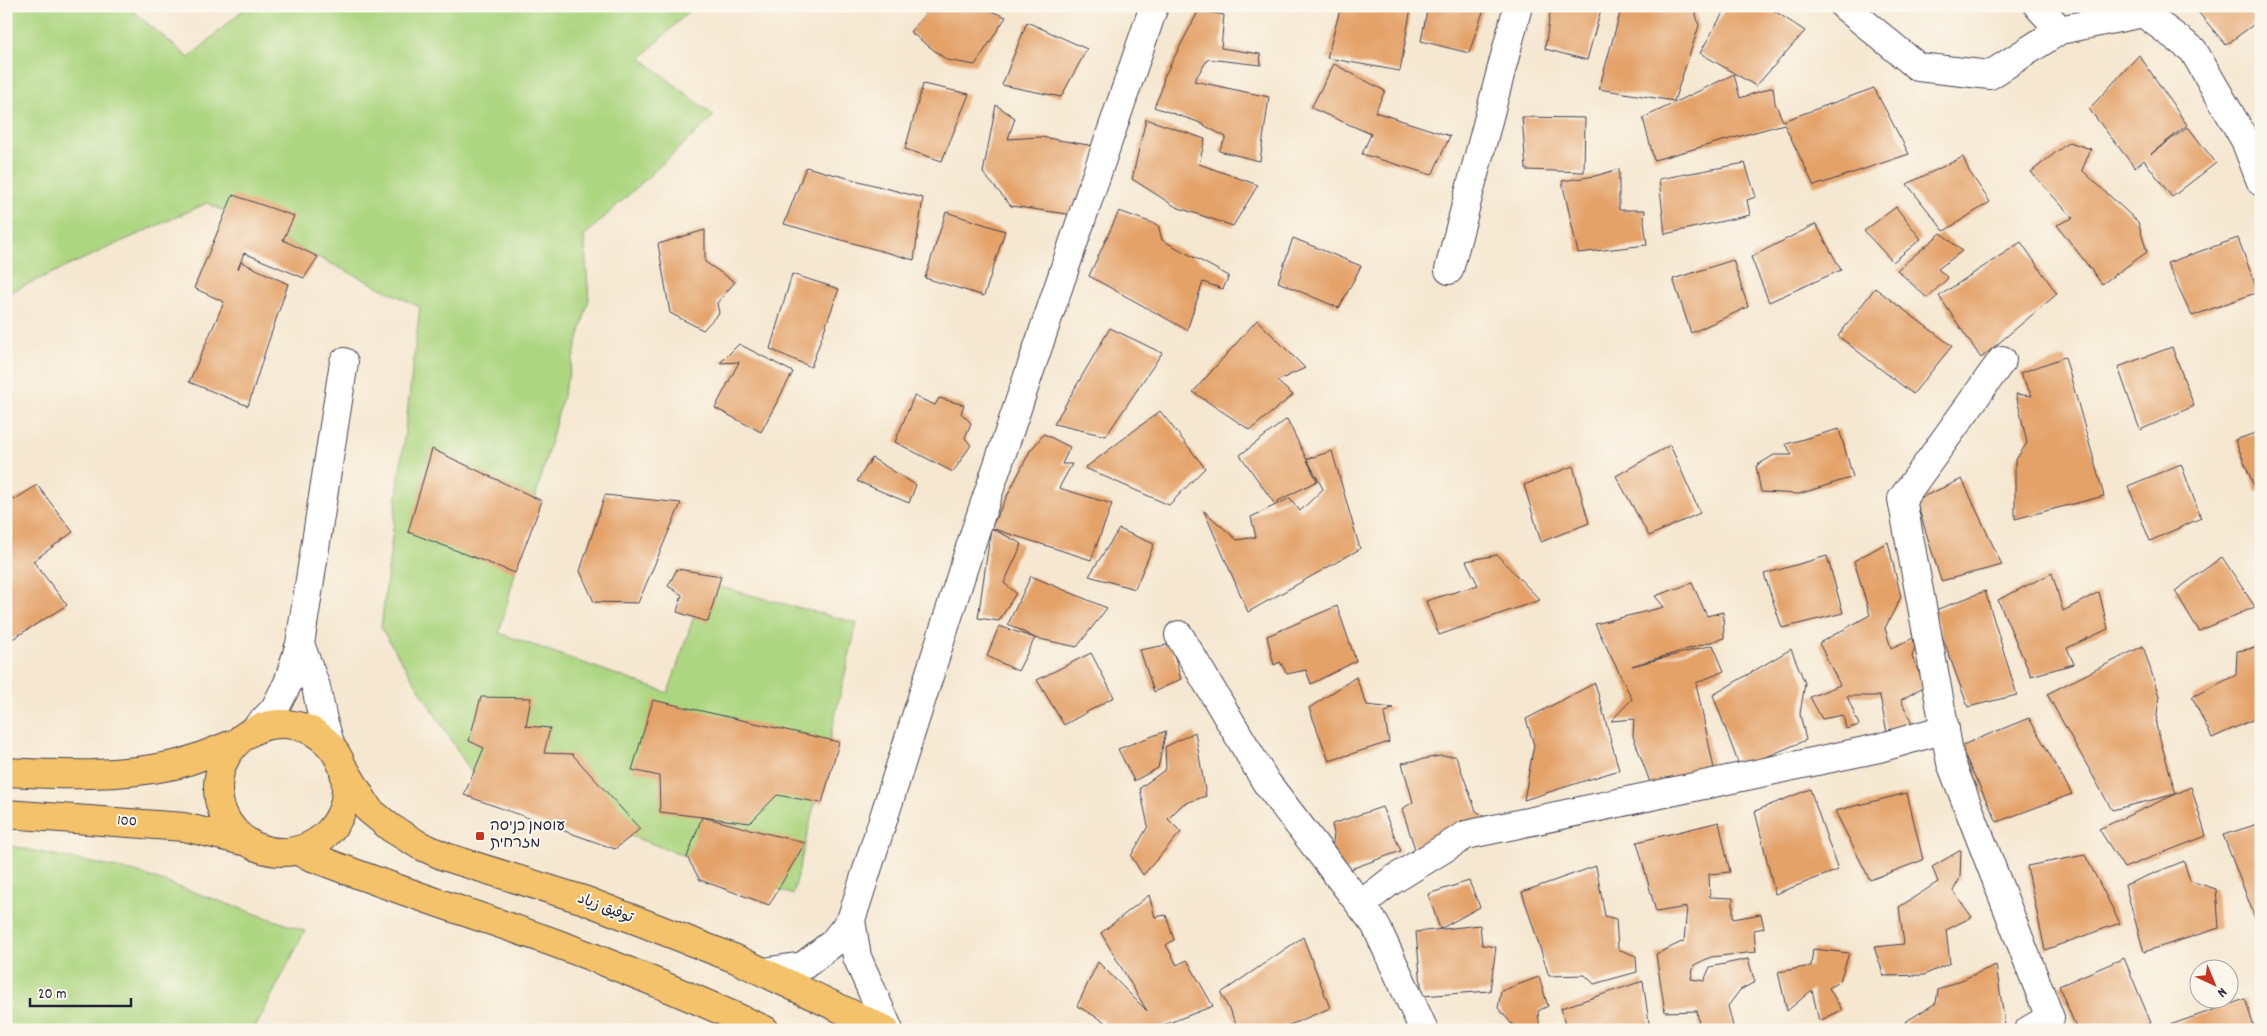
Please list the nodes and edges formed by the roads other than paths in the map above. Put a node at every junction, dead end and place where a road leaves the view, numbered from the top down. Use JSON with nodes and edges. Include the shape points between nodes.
{"nodes":[{"id":1,"x":1154,"y":6,"type":"edge"},
{"id":2,"x":1518,"y":6,"type":"edge"},
{"id":3,"x":1844,"y":6,"type":"edge"},
{"id":4,"x":2038,"y":6,"type":"edge"},
{"id":5,"x":2060,"y":30,"type":"junction"},
{"id":6,"x":2261,"y":182,"type":"edge"},
{"id":7,"x":1450,"y":270,"type":"dead end"},
{"id":8,"x":2002,"y":360,"type":"dead end"},
{"id":9,"x":344,"y":362,"type":"dead end"},
{"id":10,"x":1179,"y":635,"type":"dead end"},
{"id":11,"x":300,"y":644,"type":"junction"},
{"id":12,"x":1945,"y":729,"type":"junction"},
{"id":13,"x":245,"y":736,"type":"junction"},
{"id":14,"x":330,"y":743,"type":"junction"},
{"id":15,"x":345,"y":770,"type":"junction"},
{"id":16,"x":6,"y":772,"type":"edge"},
{"id":17,"x":6,"y":814,"type":"edge"},
{"id":18,"x":247,"y":842,"type":"junction"},
{"id":19,"x":297,"y":851,"type":"junction"},
{"id":20,"x":1360,"y":905,"type":"junction"},
{"id":21,"x":852,"y":920,"type":"junction"},
{"id":22,"x":764,"y":972,"type":"junction"},
{"id":23,"x":765,"y":1030,"type":"edge"},
{"id":24,"x":885,"y":1030,"type":"edge"},
{"id":25,"x":889,"y":1030,"type":"edge"},
{"id":26,"x":1424,"y":1030,"type":"edge"},
{"id":27,"x":2029,"y":1030,"type":"edge"}],
"edges":[{"from":1,"to":21,"type":"street","via":[[975,532]]},
{"from":2,"to":7,"type":"street"},
{"from":3,"to":5,"type":"street","via":[[1918,67],[1990,76]]},
{"from":4,"to":5,"type":"street"},
{"from":5,"to":6,"type":"street","via":[[2143,13],[2192,50],[2245,140]]},
{"from":8,"to":12,"type":"street","via":[[1902,499]]},
{"from":9,"to":11,"type":"street"},
{"from":10,"to":20,"type":"street","via":[[1266,782]]},
{"from":11,"to":13,"type":"street","via":[[288,683],[274,710]]},
{"from":11,"to":14,"type":"street","via":[[316,686]]},
{"from":12,"to":20,"type":"street","via":[[1879,748],[1466,836],[1391,881]]},
{"from":12,"to":27,"type":"street","via":[[1951,763],[2050,1018]]},
{"from":13,"to":14,"type":"main road","via":[[273,724],[291,724],[309,729]]},
{"from":13,"to":16,"type":"main road","via":[[176,764],[133,772]]},
{"from":13,"to":18,"type":"main road","via":[[225,758],[218,776],[218,796],[223,814],[233,830]]},
{"from":14,"to":15,"type":"main road","via":[[339,754]]},
{"from":15,"to":19,"type":"main road","via":[[347,791],[343,812],[317,843]]},
{"from":15,"to":22,"type":"main road","name":"توفيق زياد","via":[[369,810],[419,845],[446,857],[584,900]]},
{"from":17,"to":18,"type":"main road","name":"100","via":[[184,828]]},
{"from":18,"to":19,"type":"main road","via":[[262,850]]},
{"from":19,"to":23,"type":"main road","via":[[361,877],[628,971]]},
{"from":20,"to":26,"type":"street","via":[[1374,924]]},
{"from":21,"to":22,"type":"street","via":[[833,943],[804,966]]},
{"from":21,"to":25,"type":"street","via":[[857,957]]},
{"from":22,"to":24,"type":"main road","name":"توفيق زياد"}]}
